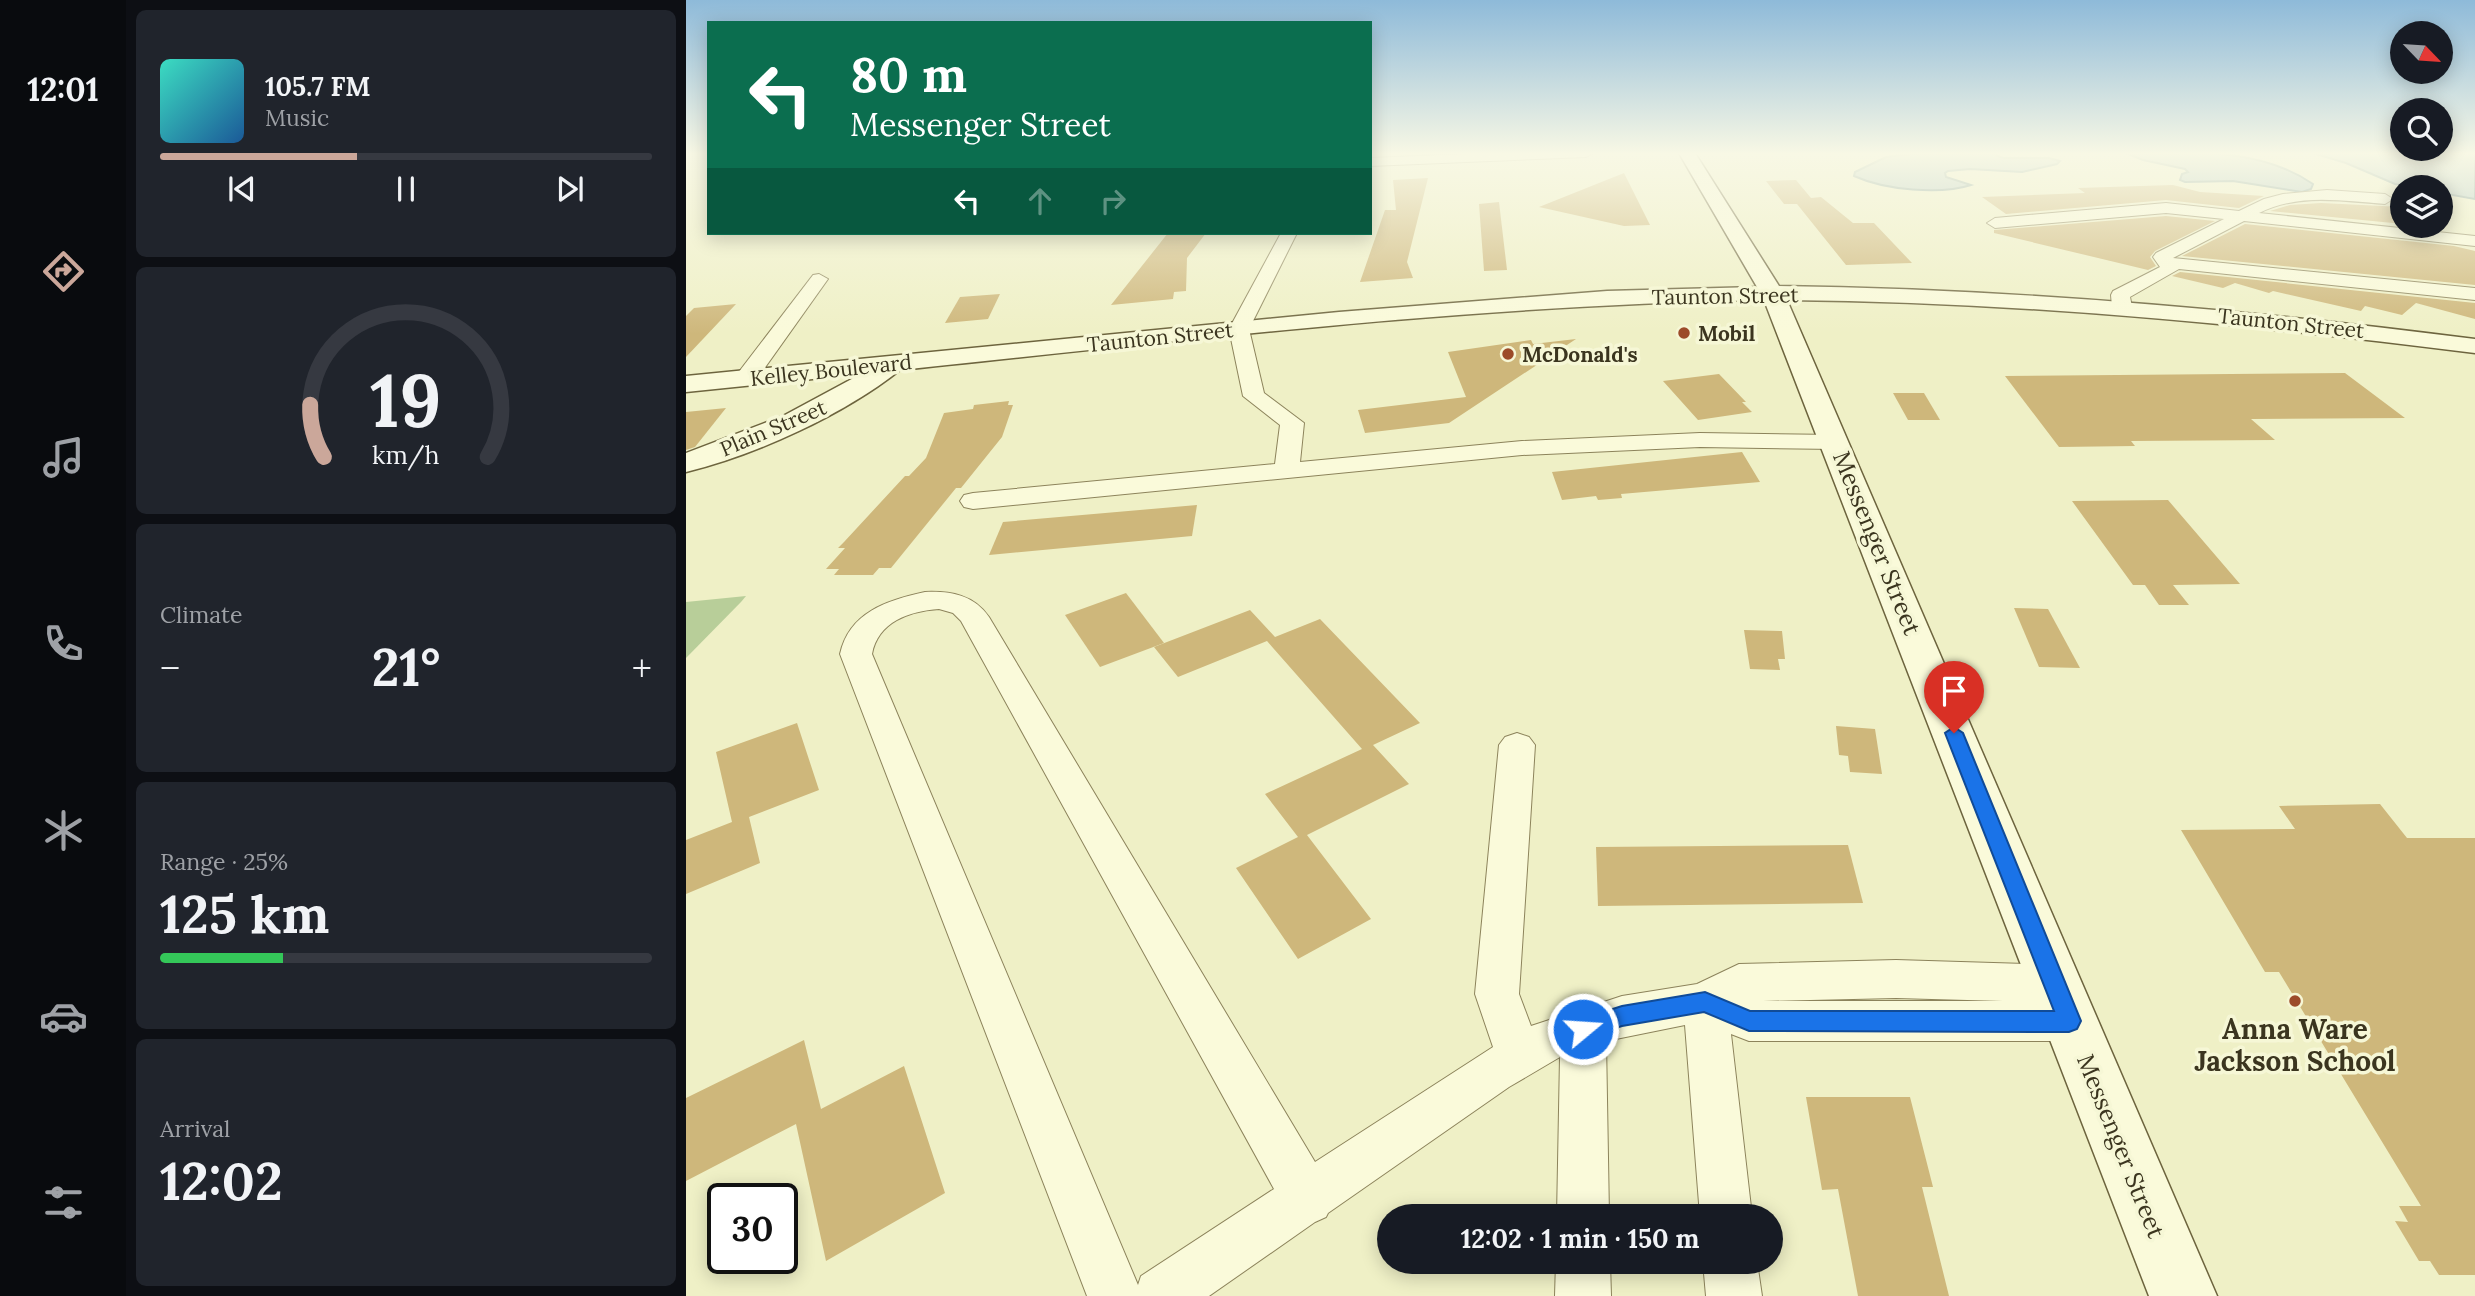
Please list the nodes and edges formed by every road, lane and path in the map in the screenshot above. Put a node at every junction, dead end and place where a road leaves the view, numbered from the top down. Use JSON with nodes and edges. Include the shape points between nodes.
{"nodes":[{"id":1,"x":1722,"y":213,"type":"edge"},
{"id":2,"x":2104,"y":213,"type":"edge"},
{"id":3,"x":2213,"y":213,"type":"edge"},
{"id":4,"x":2250,"y":213,"type":"edge"},
{"id":5,"x":2243,"y":217,"type":"junction"},
{"id":6,"x":1995,"y":223,"type":"dead end"},
{"id":7,"x":1288,"y":235,"type":"edge"},
{"id":8,"x":2475,"y":241,"type":"edge"},
{"id":9,"x":2168,"y":263,"type":"junction"},
{"id":10,"x":819,"y":279,"type":"dead end"},
{"id":11,"x":2475,"y":294,"type":"edge"},
{"id":12,"x":1773,"y":295,"type":"junction"},
{"id":13,"x":2122,"y":307,"type":"junction"},
{"id":14,"x":1239,"y":329,"type":"junction"},
{"id":15,"x":2475,"y":346,"type":"edge"},
{"id":16,"x":976,"y":356,"type":"joint"},
{"id":17,"x":892,"y":364,"type":"junction"},
{"id":18,"x":746,"y":378,"type":"junction"},
{"id":19,"x":686,"y":384,"type":"edge"},
{"id":20,"x":1836,"y":442,"type":"junction"},
{"id":21,"x":686,"y":463,"type":"edge"},
{"id":22,"x":1287,"y":471,"type":"junction"},
{"id":23,"x":973,"y":501,"type":"dead end"},
{"id":24,"x":1517,"y":745,"type":"dead end"},
{"id":25,"x":1705,"y":1002,"type":"junction"},
{"id":26,"x":2062,"y":1003,"type":"junction"},
{"id":27,"x":1583,"y":1029,"type":"junction"},
{"id":28,"x":1519,"y":1056,"type":"junction"},
{"id":29,"x":1308,"y":1199,"type":"junction"},
{"id":30,"x":1583,"y":1204,"type":"edge"},
{"id":31,"x":1725,"y":1204,"type":"edge"},
{"id":32,"x":1583,"y":1274,"type":"edge"},
{"id":33,"x":1731,"y":1274,"type":"edge"},
{"id":34,"x":1115,"y":1296,"type":"edge"},
{"id":35,"x":1161,"y":1296,"type":"edge"},
{"id":36,"x":1583,"y":1296,"type":"edge"},
{"id":37,"x":1734,"y":1296,"type":"edge"},
{"id":38,"x":2183,"y":1296,"type":"edge"}],
"edges":[{"from":1,"to":12,"type":"main road","name":"Messenger Street"},
{"from":2,"to":6,"type":"street"},
{"from":3,"to":5,"type":"street"},
{"from":4,"to":5,"type":"street"},
{"from":5,"to":8,"type":"street"},
{"from":5,"to":9,"type":"street","via":[[2162,257]]},
{"from":7,"to":14,"type":"street"},
{"from":9,"to":11,"type":"street"},
{"from":9,"to":13,"type":"street","via":[[2170,269],[2120,295]]},
{"from":10,"to":18,"type":"street"},
{"from":12,"to":13,"type":"main road","name":"Taunton Street","via":[[1936,296]]},
{"from":12,"to":14,"type":"main road","name":"Taunton Street","via":[[1664,295]]},
{"from":12,"to":20,"type":"main road","name":"Messenger Street"},
{"from":13,"to":15,"type":"main road","name":"Taunton Street","via":[[2315,324]]},
{"from":14,"to":16,"type":"main road","name":"Taunton Street"},
{"from":14,"to":22,"type":"street","via":[[1254,396],[1292,423]]},
{"from":16,"to":17,"type":"main road","name":"Kelley Boulevard"},
{"from":17,"to":18,"type":"main road","name":"Kelley Boulevard"},
{"from":17,"to":21,"type":"main road","name":"Plain Street","via":[[833,403]]},
{"from":18,"to":19,"type":"main road","name":"Kelley Boulevard"},
{"from":20,"to":22,"type":"street","via":[[1700,440],[1522,447]]},
{"from":20,"to":26,"type":"main road","name":"Messenger Street"},
{"from":22,"to":23,"type":"street"},
{"from":24,"to":28,"type":"street","via":[[1497,994]]},
{"from":25,"to":26,"type":"street","via":[[1739,983],[1896,979]]},
{"from":25,"to":27,"type":"street","via":[[1622,1016]]},
{"from":25,"to":31,"type":"street"},
{"from":26,"to":38,"type":"main road","name":"Messenger Street"},
{"from":27,"to":28,"type":"street"},
{"from":27,"to":30,"type":"street"},
{"from":28,"to":29,"type":"street"},
{"from":29,"to":34,"type":"street","via":[[974,617],[963,606],[939,601],[890,612],[866,629],[856,654]]},
{"from":29,"to":35,"type":"street"},
{"from":32,"to":36,"type":"street"},
{"from":33,"to":37,"type":"street"}]}
